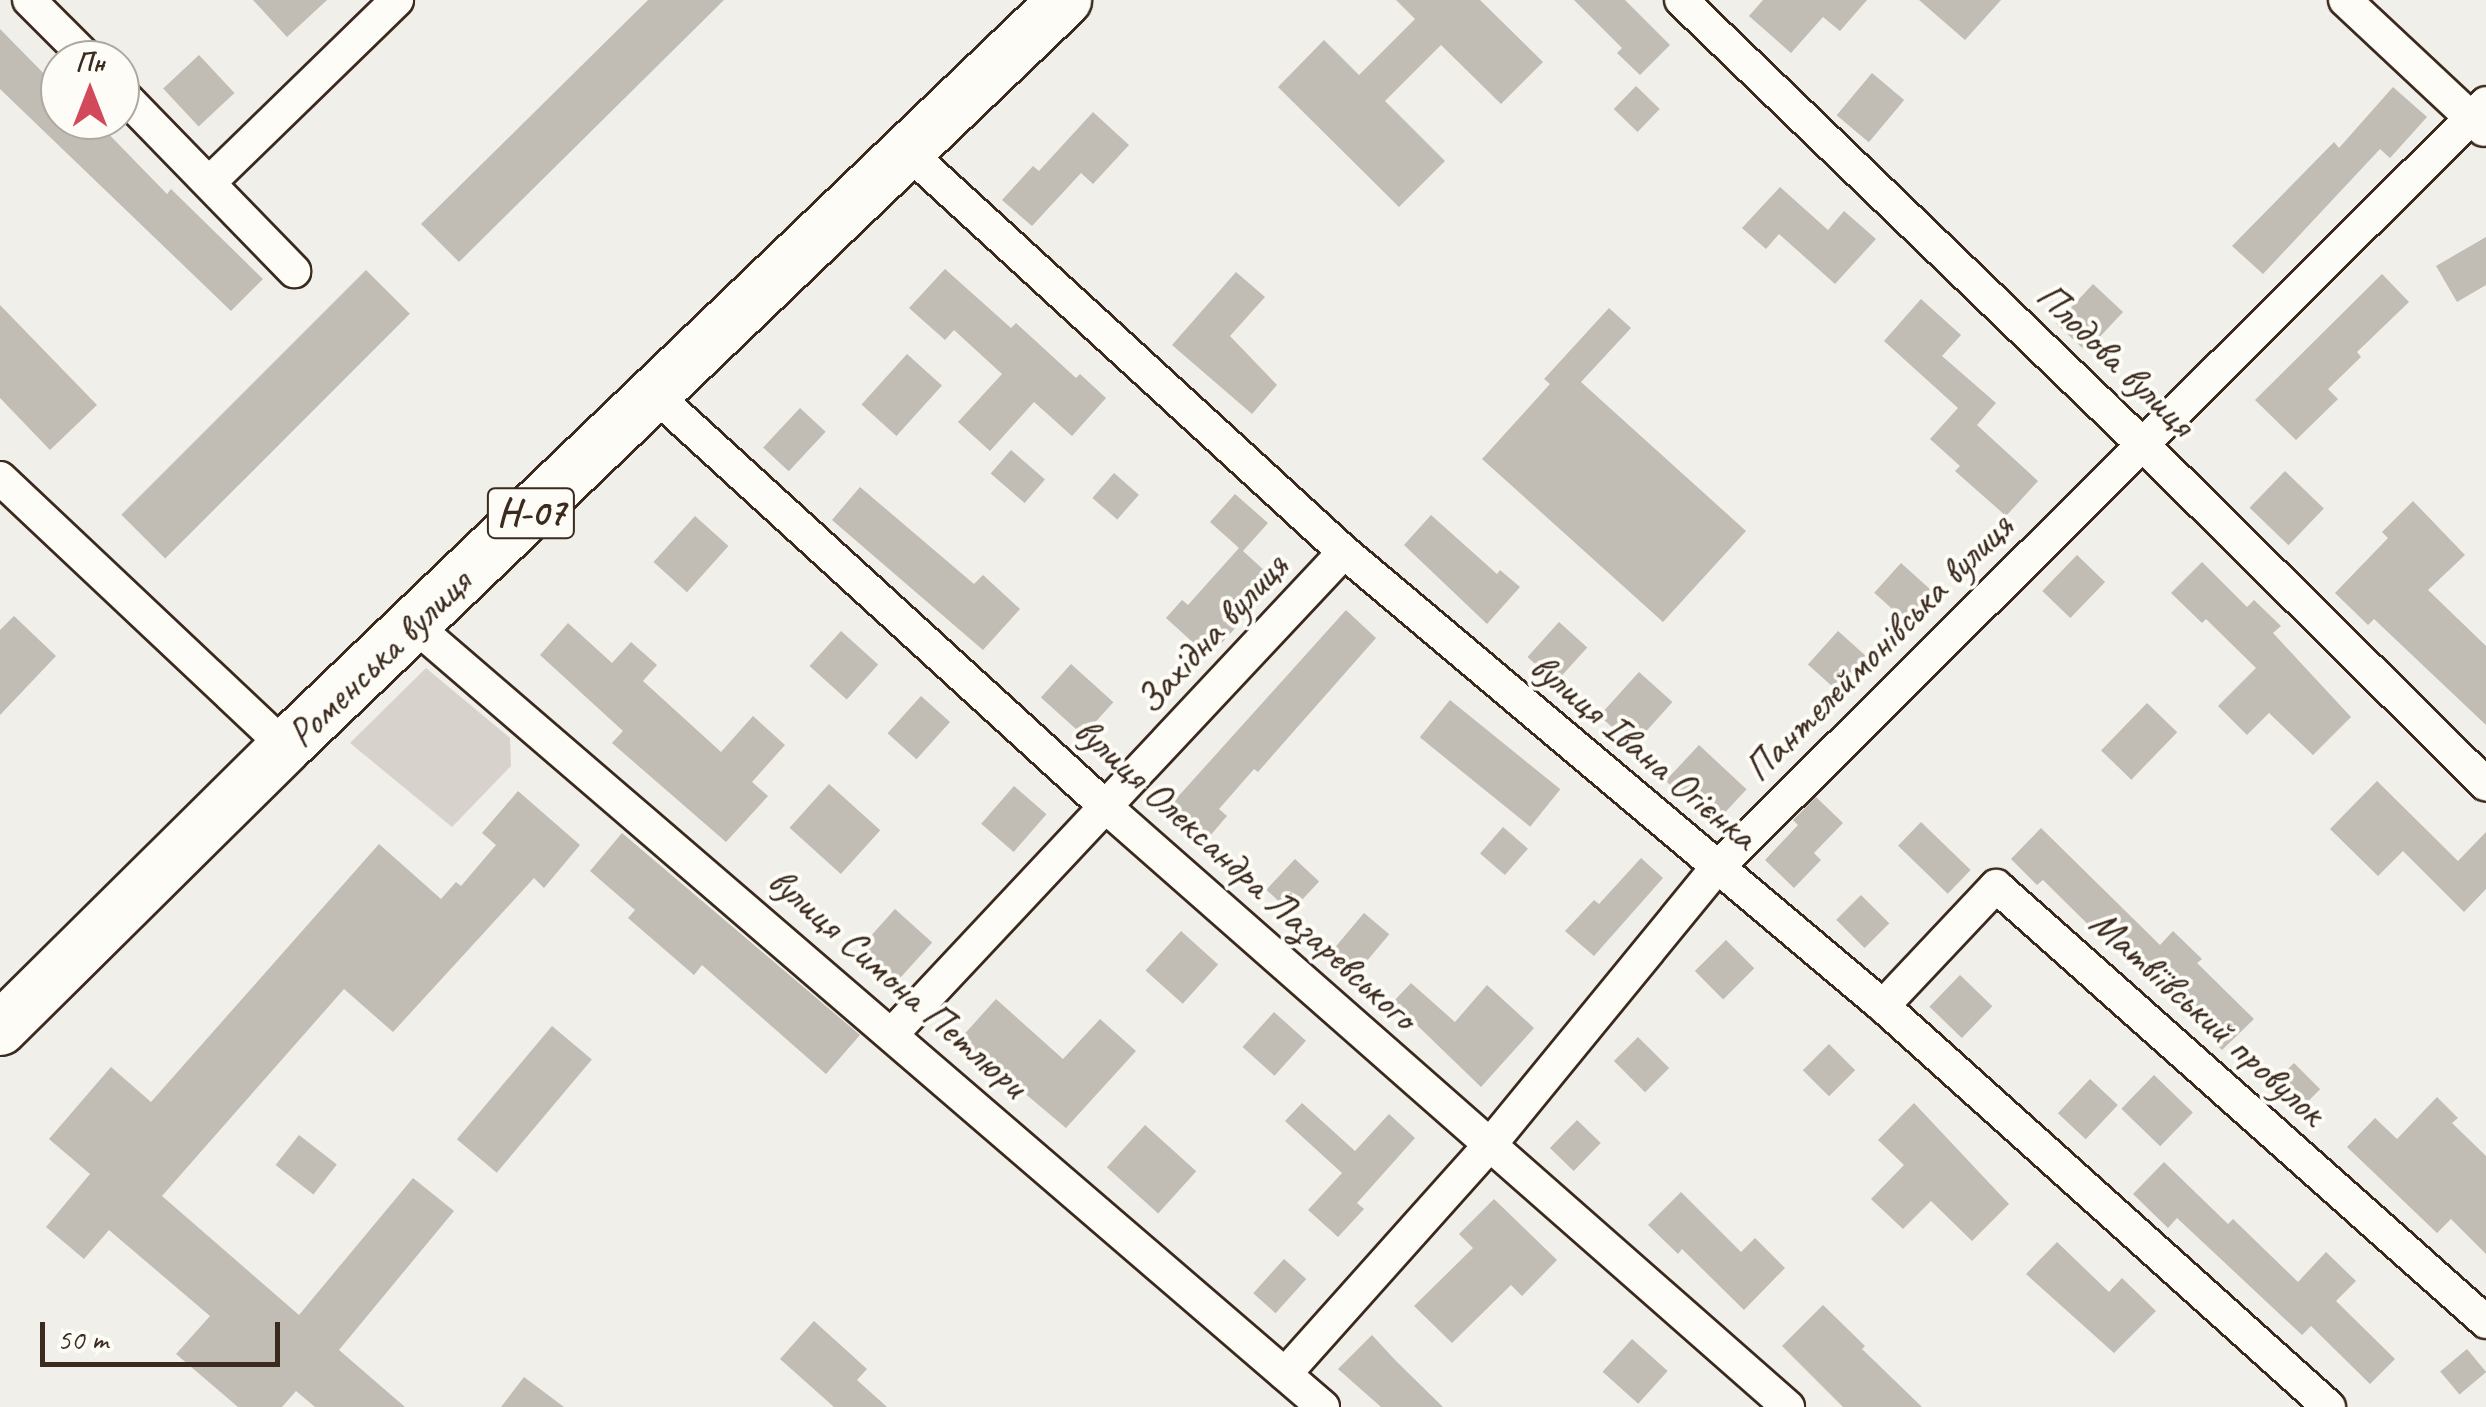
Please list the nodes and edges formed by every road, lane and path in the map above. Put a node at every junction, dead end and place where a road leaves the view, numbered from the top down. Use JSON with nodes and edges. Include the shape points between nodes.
{"nodes":[{"id":1,"x":29,"y":0,"type":"edge"},
{"id":2,"x":397,"y":0,"type":"edge"},
{"id":3,"x":1065,"y":0,"type":"edge"},
{"id":4,"x":1681,"y":0,"type":"edge"},
{"id":5,"x":2345,"y":0,"type":"edge"},
{"id":6,"x":68,"y":40,"type":"edge"},
{"id":7,"x":140,"y":112,"type":"edge"},
{"id":8,"x":2481,"y":117,"type":"edge"},
{"id":9,"x":910,"y":153,"type":"junction"},
{"id":10,"x":210,"y":182,"type":"junction"},
{"id":11,"x":294,"y":270,"type":"dead end"},
{"id":12,"x":654,"y":394,"type":"junction"},
{"id":13,"x":2142,"y":444,"type":"junction"},
{"id":14,"x":0,"y":478,"type":"edge"},
{"id":15,"x":1344,"y":552,"type":"junction"},
{"id":16,"x":414,"y":625,"type":"junction"},
{"id":17,"x":285,"y":747,"type":"junction"},
{"id":18,"x":2486,"y":785,"type":"edge"},
{"id":19,"x":1108,"y":808,"type":"junction"},
{"id":20,"x":1716,"y":869,"type":"junction"},
{"id":21,"x":1883,"y":1006,"type":"junction"},
{"id":22,"x":0,"y":1029,"type":"edge"},
{"id":23,"x":892,"y":1033,"type":"junction"},
{"id":24,"x":1490,"y":1146,"type":"junction"},
{"id":25,"x":2486,"y":1322,"type":"edge"},
{"id":26,"x":1286,"y":1374,"type":"junction"},
{"id":27,"x":1323,"y":1407,"type":"edge"},
{"id":28,"x":1788,"y":1407,"type":"edge"},
{"id":29,"x":2329,"y":1407,"type":"edge"}],
"edges":[{"from":1,"to":6,"type":"street"},
{"from":2,"to":10,"type":"street"},
{"from":3,"to":9,"type":"main road","name":"Роменська вулиця","number":"Н-07"},
{"from":4,"to":13,"type":"street","name":"Плодова вулиця"},
{"from":5,"to":8,"type":"street"},
{"from":7,"to":10,"type":"street"},
{"from":8,"to":13,"type":"street","name":"Пантелеймонівська вулиця"},
{"from":9,"to":12,"type":"main road","name":"Роменська вулиця","number":"Н-07"},
{"from":9,"to":15,"type":"street","name":"вулиця Івана Огієнка"},
{"from":10,"to":11,"type":"street"},
{"from":12,"to":16,"type":"main road","name":"Роменська вулиця","number":"Н-07"},
{"from":12,"to":19,"type":"street","name":"вулиця Олександра Лазаревського"},
{"from":13,"to":18,"type":"street","name":"Плодова вулиця"},
{"from":13,"to":20,"type":"street","name":"Пантелеймонівська вулиця"},
{"from":14,"to":17,"type":"street"},
{"from":15,"to":19,"type":"street","name":"Західна вулиця"},
{"from":15,"to":20,"type":"street","name":"вулиця Івана Огієнка"},
{"from":16,"to":17,"type":"main road","name":"Роменська вулиця","number":"Н-07"},
{"from":16,"to":23,"type":"street","name":"вулиця Симона Петлюри"},
{"from":17,"to":22,"type":"main road","name":"Роменська вулиця","number":"Н-07"},
{"from":19,"to":23,"type":"street","name":"Західна вулиця"},
{"from":19,"to":24,"type":"street","name":"вулиця Олександра Лазаревського"},
{"from":20,"to":21,"type":"street","name":"вулиця Івана Огієнка"},
{"from":20,"to":24,"type":"street","name":"Пантелеймонівська вулиця"},
{"from":21,"to":25,"type":"street","name":"Матвіївський провулок","via":[[1996,886]]},
{"from":21,"to":29,"type":"street","name":"вулиця Івана Огієнка"},
{"from":23,"to":26,"type":"street","name":"вулиця Симона Петлюри"},
{"from":24,"to":26,"type":"street","name":"Пантелеймонівська вулиця"},
{"from":24,"to":28,"type":"street","name":"вулиця Олександра Лазаревського"},
{"from":26,"to":27,"type":"street","name":"вулиця Симона Петлюри"}]}
